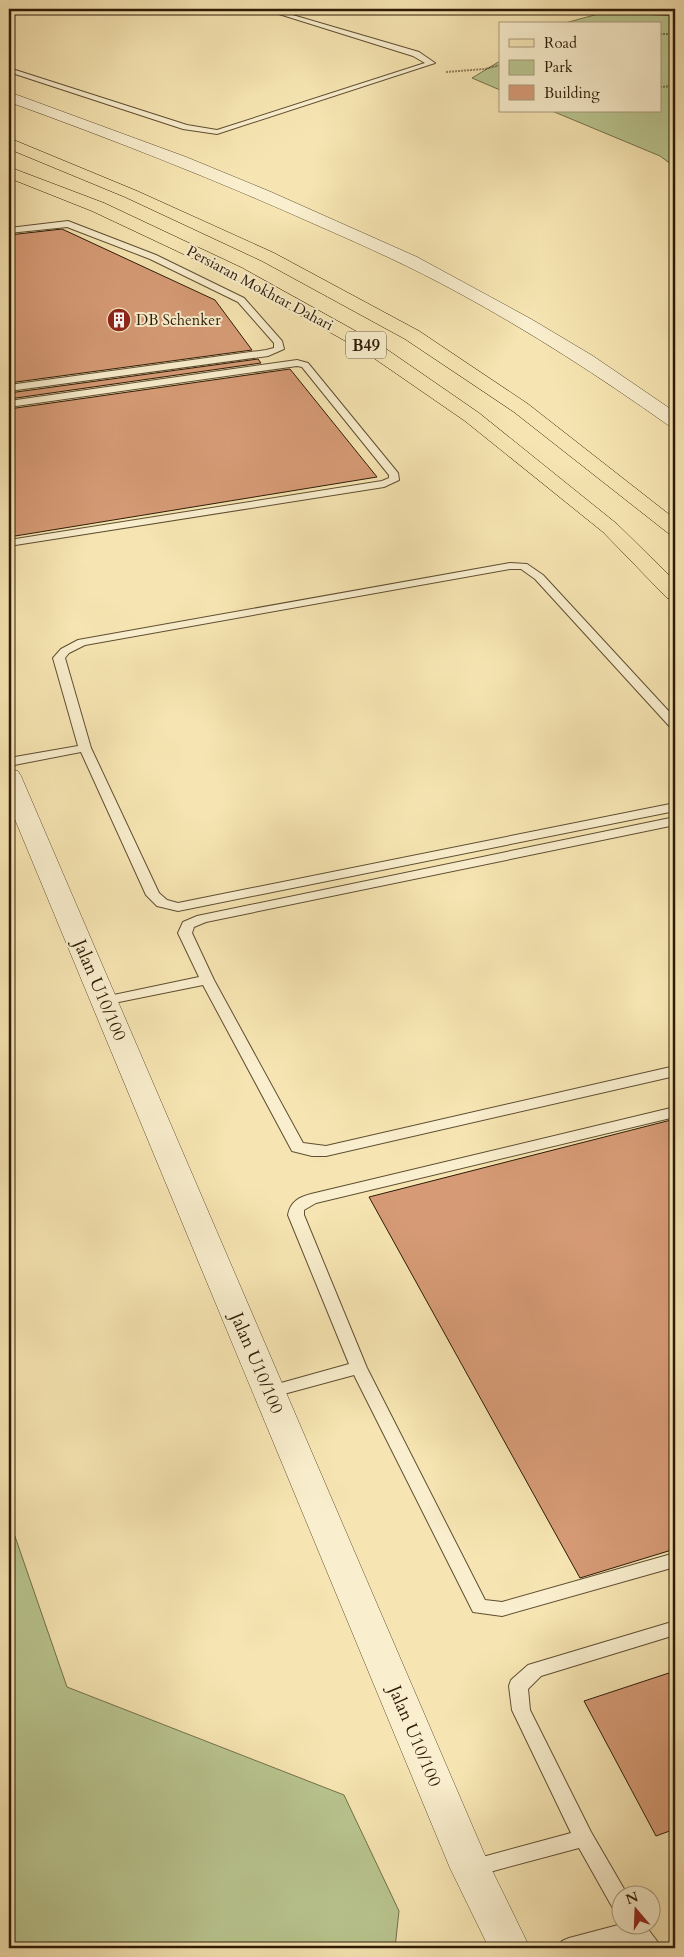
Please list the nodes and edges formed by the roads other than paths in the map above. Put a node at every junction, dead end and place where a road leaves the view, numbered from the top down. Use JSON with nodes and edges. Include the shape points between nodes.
{"nodes":[{"id":1,"x":266,"y":9,"type":"edge"},
{"id":2,"x":9,"y":70,"type":"edge"},
{"id":3,"x":9,"y":97,"type":"edge"},
{"id":4,"x":9,"y":143,"type":"edge"},
{"id":5,"x":9,"y":172,"type":"edge"},
{"id":6,"x":9,"y":231,"type":"edge"},
{"id":7,"x":9,"y":388,"type":"edge"},
{"id":8,"x":9,"y":404,"type":"edge"},
{"id":9,"x":675,"y":421,"type":"edge"},
{"id":10,"x":675,"y":530,"type":"edge"},
{"id":11,"x":9,"y":543,"type":"edge"},
{"id":12,"x":675,"y":593,"type":"edge"},
{"id":13,"x":675,"y":725,"type":"edge"},
{"id":14,"x":85,"y":748,"type":"junction"},
{"id":15,"x":9,"y":762,"type":"edge"},
{"id":16,"x":9,"y":776,"type":"edge"},
{"id":17,"x":675,"y":807,"type":"edge"},
{"id":18,"x":675,"y":821,"type":"edge"},
{"id":19,"x":207,"y":980,"type":"junction"},
{"id":20,"x":104,"y":1001,"type":"junction"},
{"id":21,"x":675,"y":1071,"type":"edge"},
{"id":22,"x":675,"y":1112,"type":"edge"},
{"id":23,"x":359,"y":1368,"type":"junction"},
{"id":24,"x":269,"y":1392,"type":"junction"},
{"id":25,"x":675,"y":1560,"type":"edge"},
{"id":26,"x":675,"y":1628,"type":"edge"},
{"id":27,"x":584,"y":1838,"type":"junction"},
{"id":28,"x":470,"y":1868,"type":"junction"},
{"id":29,"x":612,"y":1887,"type":"edge"},
{"id":30,"x":614,"y":1934,"type":"edge"},
{"id":31,"x":639,"y":1934,"type":"edge"},
{"id":32,"x":510,"y":1948,"type":"edge"},
{"id":33,"x":569,"y":1948,"type":"edge"},
{"id":34,"x":650,"y":1948,"type":"edge"}],
"edges":[{"from":1,"to":2,"type":"lane","via":[[416,54],[430,63],[217,132],[186,127]]},
{"from":3,"to":9,"type":"street","via":[[255,190],[431,270],[542,332]]},
{"from":4,"to":10,"type":"main road","name":"Persiaran Mokhtar Dahari","number":"B49","via":[[268,257],[412,336],[521,408]]},
{"from":5,"to":12,"type":"main road","name":"Persiaran Mokhtar Dahari","number":"B49","via":[[98,208],[236,272],[372,348],[472,416],[610,528]]},
{"from":6,"to":7,"type":"lane","via":[[68,224],[153,257],[240,300],[279,343],[279,349],[268,353]]},
{"from":8,"to":11,"type":"lane","via":[[297,363],[305,365],[394,475],[394,480],[384,484]]},
{"from":13,"to":14,"type":"lane","via":[[539,577],[522,566],[510,566],[82,642],[59,658]]},
{"from":14,"to":15,"type":"lane"},
{"from":14,"to":17,"type":"lane","via":[[153,895],[178,907]]},
{"from":16,"to":20,"type":"street","name":"Jalan U10/100"},
{"from":18,"to":19,"type":"lane","via":[[202,918],[188,925],[185,933]]},
{"from":19,"to":20,"type":"lane"},
{"from":19,"to":21,"type":"lane","via":[[297,1147],[312,1151],[326,1151]]},
{"from":20,"to":24,"type":"street","name":"Jalan U10/100"},
{"from":22,"to":23,"type":"lane","via":[[311,1200],[297,1207],[296,1215]]},
{"from":23,"to":24,"type":"lane"},
{"from":23,"to":25,"type":"lane","via":[[479,1607],[502,1609]]},
{"from":24,"to":28,"type":"street","name":"Jalan U10/100"},
{"from":26,"to":27,"type":"lane","via":[[535,1670],[518,1686],[521,1710]]},
{"from":27,"to":28,"type":"lane"},
{"from":27,"to":29,"type":"lane"},
{"from":28,"to":32,"type":"street","name":"Jalan U10/100"},
{"from":30,"to":33,"type":"lane"},
{"from":31,"to":34,"type":"lane"}]}
